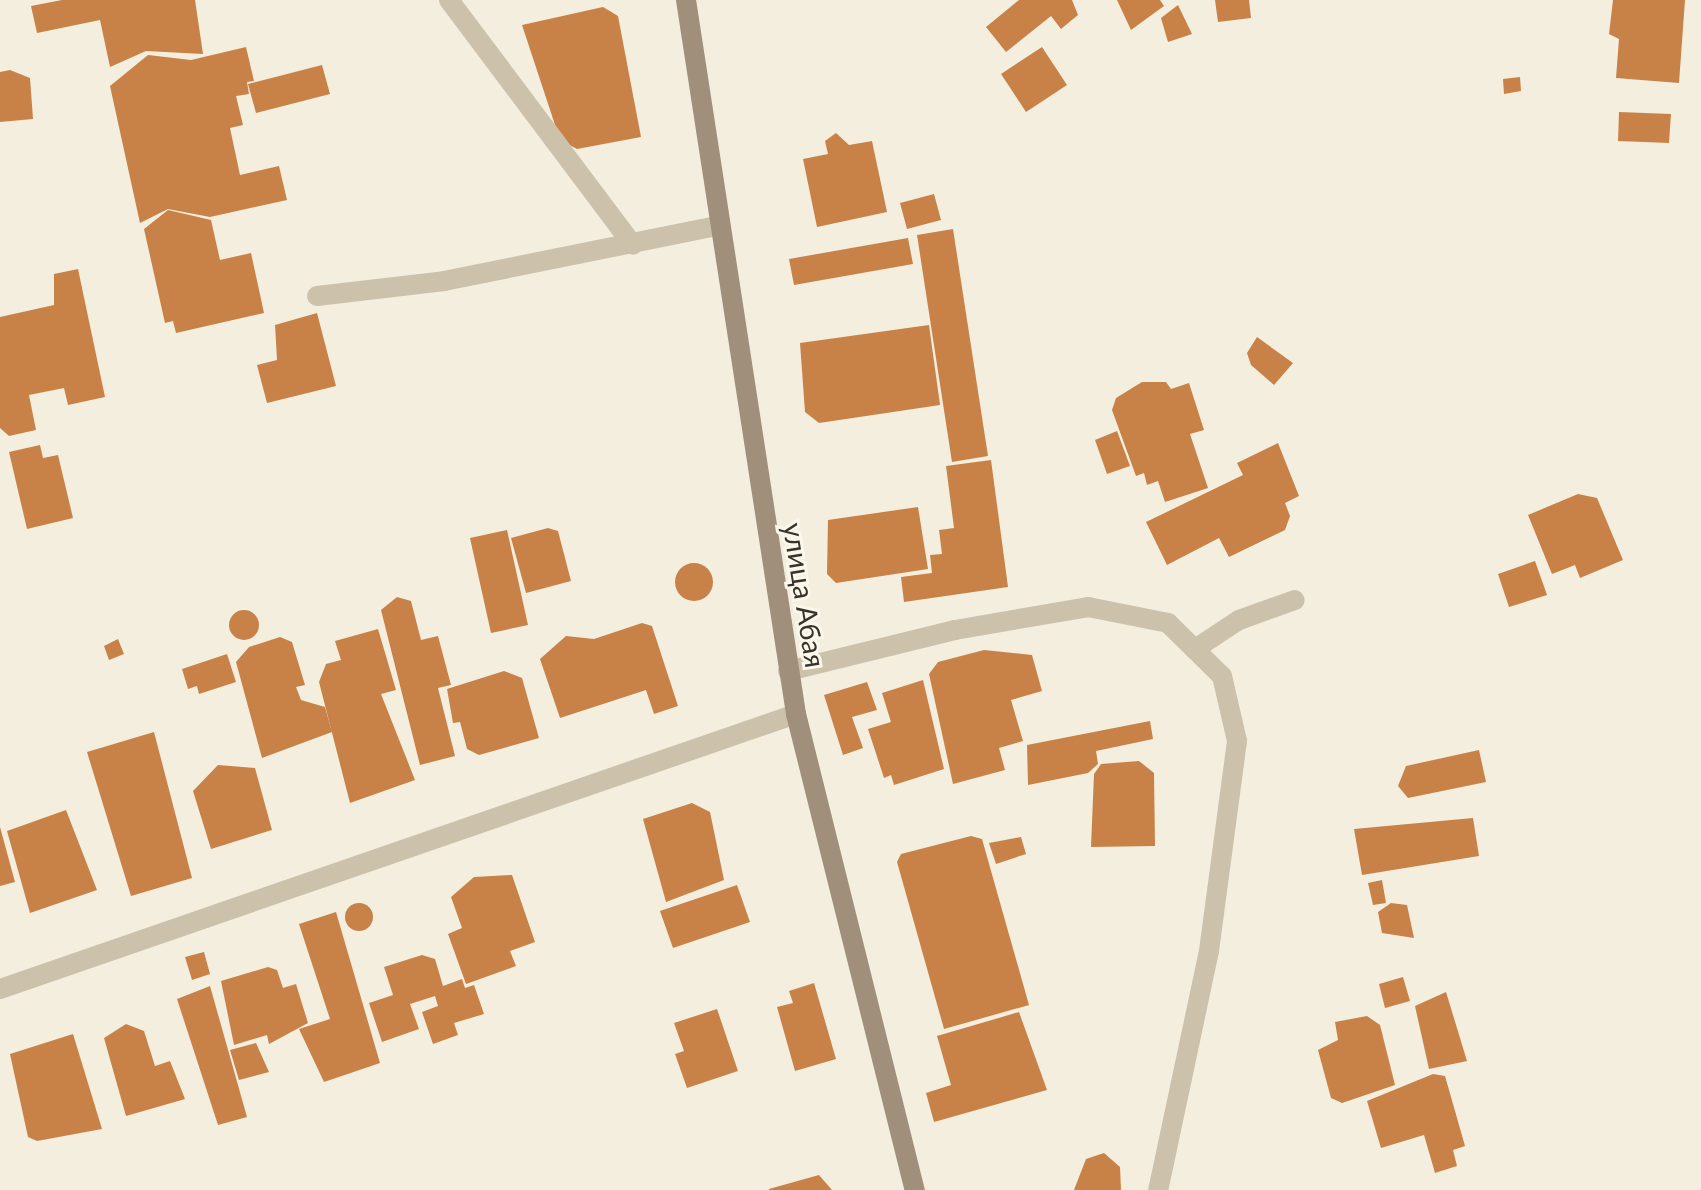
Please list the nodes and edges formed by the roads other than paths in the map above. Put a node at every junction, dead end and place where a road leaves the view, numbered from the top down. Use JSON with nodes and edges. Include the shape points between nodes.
{"nodes":[{"id":1,"x":449,"y":0,"type":"edge"},
{"id":2,"x":686,"y":0,"type":"edge"},
{"id":3,"x":717,"y":226,"type":"junction"},
{"id":4,"x":633,"y":245,"type":"junction"},
{"id":5,"x":317,"y":296,"type":"dead end"},
{"id":6,"x":1295,"y":600,"type":"dead end"},
{"id":7,"x":1198,"y":647,"type":"junction"},
{"id":8,"x":788,"y":671,"type":"junction"},
{"id":9,"x":796,"y":714,"type":"junction"},
{"id":10,"x":0,"y":989,"type":"edge"},
{"id":11,"x":915,"y":1190,"type":"edge"},
{"id":12,"x":1158,"y":1190,"type":"edge"}],
"edges":[{"from":1,"to":4,"type":"street"},
{"from":2,"to":3,"type":"main road","name":"улица Абая"},
{"from":3,"to":4,"type":"street"},
{"from":3,"to":8,"type":"main road","name":"улица Абая"},
{"from":4,"to":5,"type":"street","via":[[444,281]]},
{"from":6,"to":7,"type":"street","via":[[1239,620]]},
{"from":7,"to":8,"type":"street","via":[[1168,623],[1088,607],[955,630]]},
{"from":7,"to":12,"type":"street","via":[[1222,676],[1237,741],[1209,951]]},
{"from":8,"to":9,"type":"main road","name":"улица Абая"},
{"from":9,"to":10,"type":"street"},
{"from":9,"to":11,"type":"main road","name":"улица Абая"}]}
